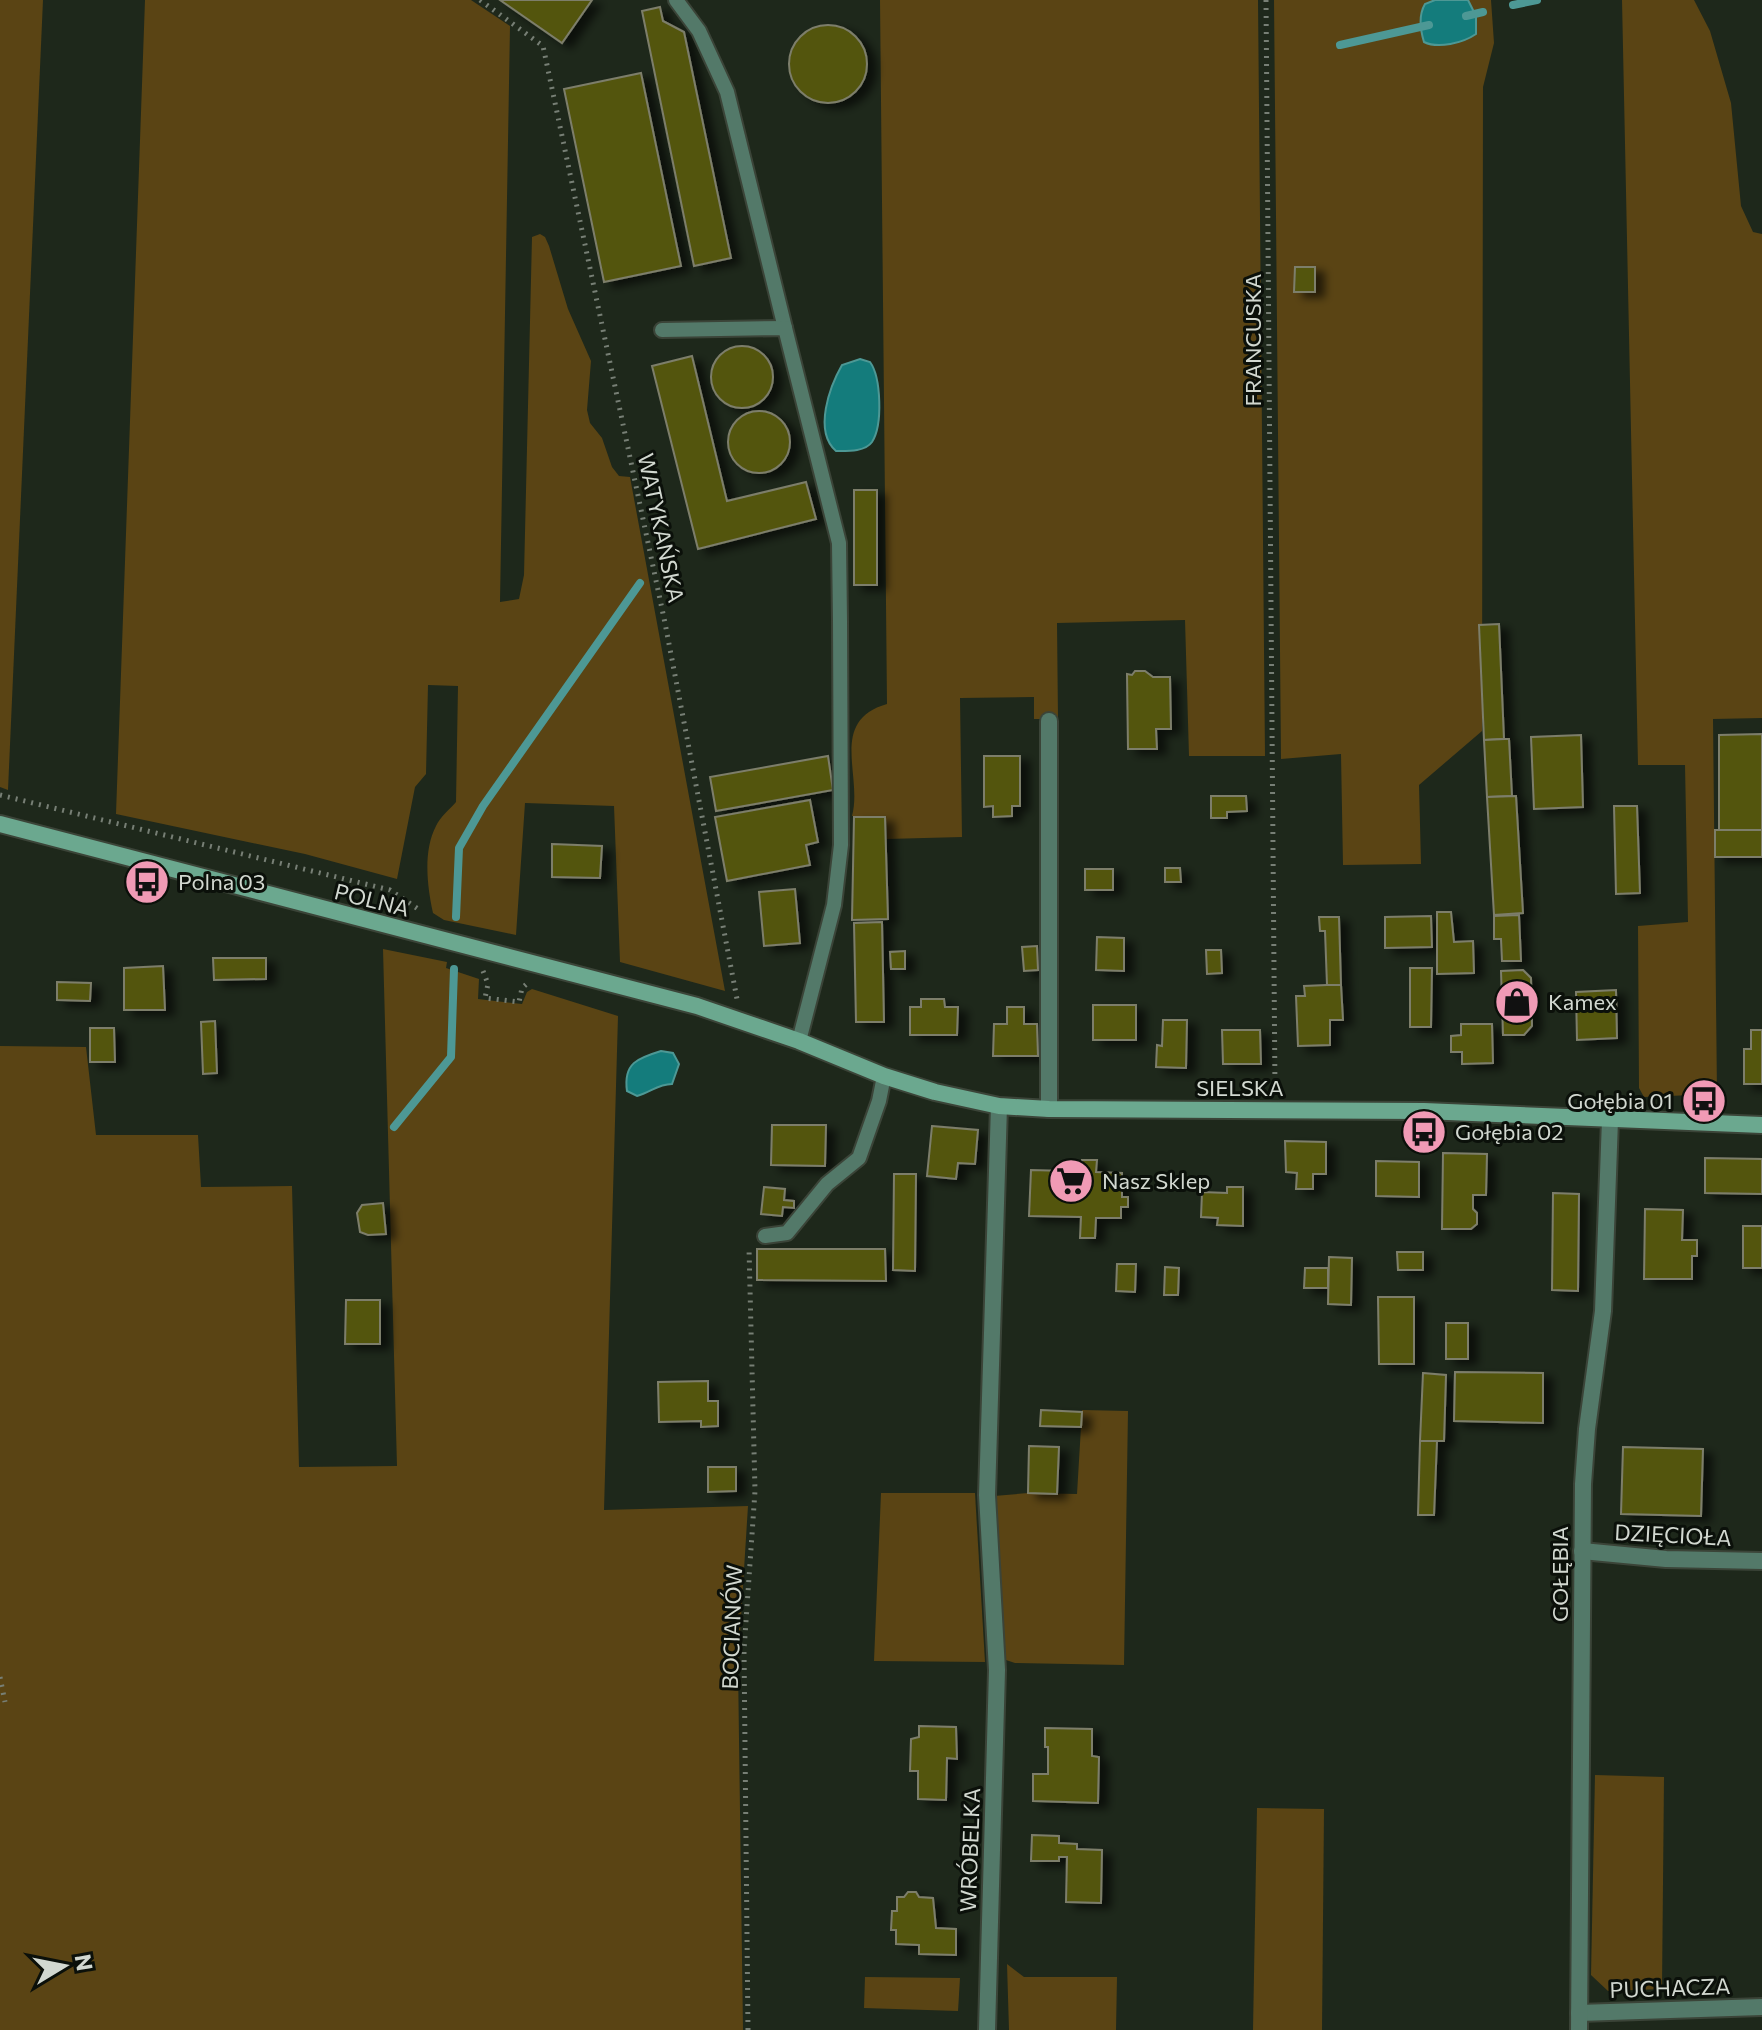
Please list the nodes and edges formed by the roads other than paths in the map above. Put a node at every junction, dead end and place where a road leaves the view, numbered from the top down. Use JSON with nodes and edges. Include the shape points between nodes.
{"nodes":[{"id":1,"x":676,"y":0,"type":"edge"},
{"id":2,"x":785,"y":328,"type":"junction"},
{"id":3,"x":662,"y":330,"type":"dead end"},
{"id":4,"x":1049,"y":721,"type":"dead end"},
{"id":5,"x":0,"y":824,"type":"edge"},
{"id":6,"x":734,"y":1018,"type":"joint"},
{"id":7,"x":799,"y":1041,"type":"junction"},
{"id":8,"x":884,"y":1076,"type":"junction"},
{"id":9,"x":999,"y":1106,"type":"junction"},
{"id":10,"x":1049,"y":1109,"type":"junction"},
{"id":11,"x":1610,"y":1120,"type":"junction"},
{"id":12,"x":1762,"y":1125,"type":"edge"},
{"id":13,"x":765,"y":1236,"type":"road end"},
{"id":14,"x":1582,"y":1551,"type":"junction"},
{"id":15,"x":1762,"y":1561,"type":"edge"},
{"id":16,"x":1762,"y":2007,"type":"edge"},
{"id":17,"x":1579,"y":2022,"type":"edge"},
{"id":18,"x":987,"y":2030,"type":"edge"}],
"edges":[{"from":1,"to":2,"type":"lane","via":[[699,31],[727,92]]},
{"from":2,"to":3,"type":"lane"},
{"from":2,"to":7,"type":"lane","via":[[839,543],[841,845],[834,905]]},
{"from":4,"to":10,"type":"street"},
{"from":5,"to":6,"type":"street","name":"POLNA"},
{"from":6,"to":7,"type":"street","name":"SIELSKA"},
{"from":7,"to":8,"type":"street","name":"SIELSKA"},
{"from":8,"to":9,"type":"street","name":"SIELSKA"},
{"from":8,"to":13,"type":"lane","via":[[859,1158],[827,1184],[787,1233]]},
{"from":9,"to":10,"type":"street","name":"SIELSKA"},
{"from":9,"to":18,"type":"street","name":"WRÓBELKA","via":[[987,1495],[997,1670]]},
{"from":10,"to":11,"type":"street","name":"SIELSKA","via":[[1424,1111]]},
{"from":11,"to":12,"type":"street","name":"SIELSKA"},
{"from":11,"to":14,"type":"street","name":"GOŁĘBIA","via":[[1603,1311],[1587,1429]]},
{"from":14,"to":15,"type":"street","name":"DZIĘCIOŁA"},
{"from":14,"to":17,"type":"street","name":"GOŁĘBIA"},
{"from":16,"to":17,"type":"street","name":"PUCHACZA"}]}
